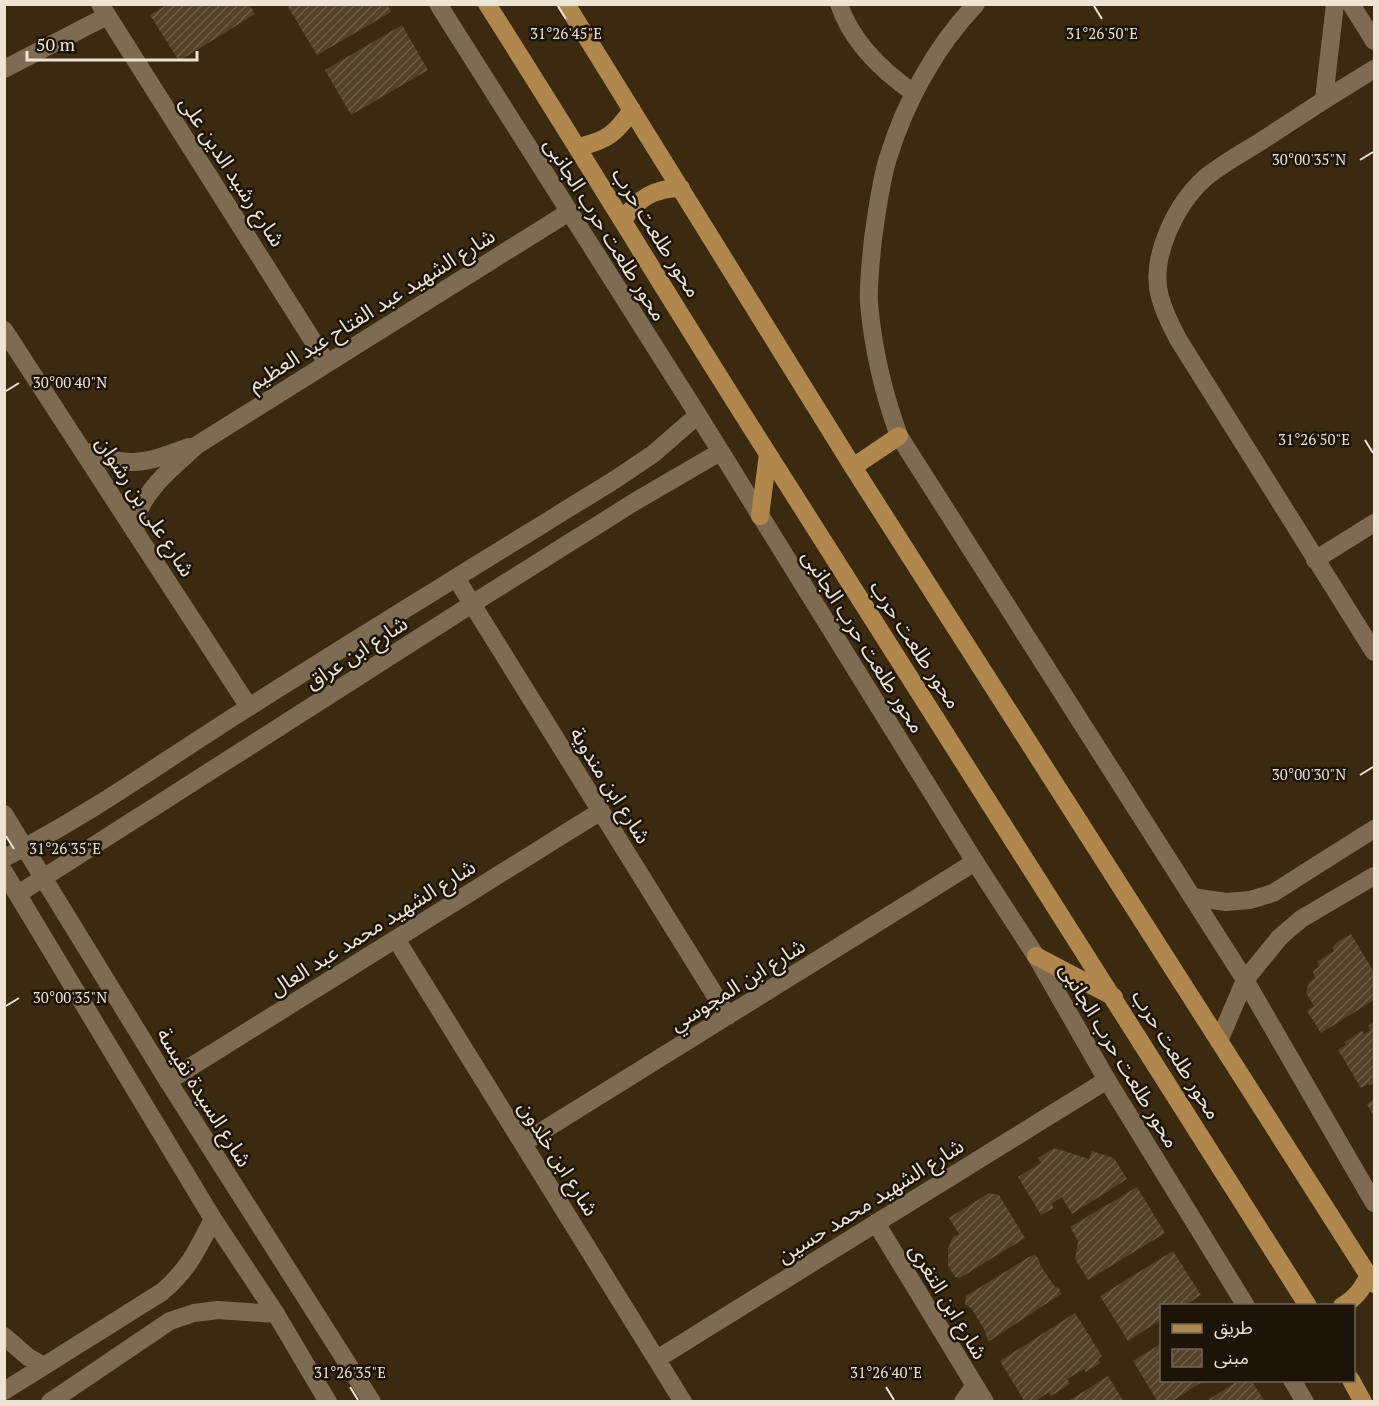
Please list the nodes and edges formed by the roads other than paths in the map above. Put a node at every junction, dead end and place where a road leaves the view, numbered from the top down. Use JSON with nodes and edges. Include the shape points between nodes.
{"nodes":[{"id":1,"x":438,"y":4,"type":"edge"},
{"id":2,"x":488,"y":4,"type":"edge"},
{"id":3,"x":566,"y":4,"type":"edge"},
{"id":4,"x":839,"y":4,"type":"edge"},
{"id":5,"x":976,"y":4,"type":"edge"},
{"id":6,"x":1335,"y":4,"type":"edge"},
{"id":7,"x":1351,"y":4,"type":"edge"},
{"id":8,"x":104,"y":10,"type":"edge"},
{"id":9,"x":1374,"y":41,"type":"edge"},
{"id":10,"x":4,"y":69,"type":"edge"},
{"id":11,"x":1374,"y":69,"type":"edge"},
{"id":12,"x":914,"y":93,"type":"junction"},
{"id":13,"x":1324,"y":99,"type":"junction"},
{"id":14,"x":632,"y":110,"type":"junction"},
{"id":15,"x":578,"y":147,"type":"junction"},
{"id":16,"x":681,"y":188,"type":"junction"},
{"id":17,"x":569,"y":212,"type":"junction"},
{"id":18,"x":623,"y":220,"type":"junction"},
{"id":19,"x":4,"y":330,"type":"edge"},
{"id":20,"x":327,"y":363,"type":"junction"},
{"id":21,"x":698,"y":415,"type":"junction"},
{"id":22,"x":899,"y":436,"type":"junction"},
{"id":23,"x":197,"y":445,"type":"junction"},
{"id":24,"x":83,"y":451,"type":"junction"},
{"id":25,"x":720,"y":452,"type":"junction"},
{"id":26,"x":768,"y":454,"type":"junction"},
{"id":27,"x":853,"y":467,"type":"junction"},
{"id":28,"x":760,"y":516,"type":"junction"},
{"id":29,"x":1374,"y":524,"type":"edge"},
{"id":30,"x":135,"y":532,"type":"junction"},
{"id":31,"x":1315,"y":560,"type":"junction"},
{"id":32,"x":456,"y":578,"type":"junction"},
{"id":33,"x":472,"y":604,"type":"junction"},
{"id":34,"x":1374,"y":652,"type":"edge"},
{"id":35,"x":249,"y":707,"type":"junction"},
{"id":36,"x":601,"y":811,"type":"junction"},
{"id":37,"x":4,"y":814,"type":"edge"},
{"id":38,"x":1374,"y":829,"type":"edge"},
{"id":39,"x":26,"y":847,"type":"junction"},
{"id":40,"x":4,"y":858,"type":"edge"},
{"id":41,"x":975,"y":862,"type":"junction"},
{"id":42,"x":4,"y":872,"type":"edge"},
{"id":43,"x":1374,"y":876,"type":"edge"},
{"id":44,"x":45,"y":879,"type":"junction"},
{"id":45,"x":18,"y":894,"type":"junction"},
{"id":46,"x":1191,"y":897,"type":"junction"},
{"id":47,"x":396,"y":939,"type":"junction"},
{"id":48,"x":1036,"y":956,"type":"junction"},
{"id":49,"x":1245,"y":980,"type":"junction"},
{"id":50,"x":1115,"y":997,"type":"junction"},
{"id":51,"x":728,"y":1016,"type":"junction"},
{"id":52,"x":1219,"y":1041,"type":"junction"},
{"id":53,"x":1107,"y":1080,"type":"junction"},
{"id":54,"x":168,"y":1081,"type":"junction"},
{"id":55,"x":523,"y":1143,"type":"junction"},
{"id":56,"x":1374,"y":1203,"type":"edge"},
{"id":57,"x":213,"y":1219,"type":"junction"},
{"id":58,"x":876,"y":1223,"type":"junction"},
{"id":59,"x":1372,"y":1279,"type":"edge"},
{"id":60,"x":1245,"y":1304,"type":"edge"},
{"id":61,"x":1307,"y":1304,"type":"edge"},
{"id":62,"x":1344,"y":1304,"type":"edge"},
{"id":63,"x":276,"y":1314,"type":"junction"},
{"id":64,"x":4,"y":1336,"type":"edge"},
{"id":65,"x":657,"y":1359,"type":"junction"},
{"id":66,"x":44,"y":1366,"type":"junction"},
{"id":67,"x":1293,"y":1382,"type":"edge"},
{"id":68,"x":1352,"y":1382,"type":"edge"},
{"id":69,"x":975,"y":1385,"type":"junction"},
{"id":70,"x":4,"y":1391,"type":"edge"},
{"id":71,"x":50,"y":1401,"type":"edge"},
{"id":72,"x":328,"y":1401,"type":"edge"},
{"id":73,"x":372,"y":1401,"type":"edge"},
{"id":74,"x":683,"y":1401,"type":"edge"},
{"id":75,"x":963,"y":1401,"type":"edge"},
{"id":76,"x":985,"y":1401,"type":"edge"},
{"id":77,"x":1305,"y":1401,"type":"edge"},
{"id":78,"x":1363,"y":1401,"type":"edge"}],
"edges":[{"from":1,"to":17,"type":"street","name":"محور طلعت حرب الجانبى"},
{"from":2,"to":15,"type":"main road","name":"محور طلعت حرب"},
{"from":3,"to":14,"type":"main road","name":"محور طلعت حرب"},
{"from":4,"to":12,"type":"street","via":[[854,35],[871,57]]},
{"from":5,"to":12,"type":"street"},
{"from":6,"to":13,"type":"street"},
{"from":7,"to":9,"type":"street"},
{"from":8,"to":10,"type":"street"},
{"from":8,"to":20,"type":"street","name":"شارع رشيد الدين على"},
{"from":11,"to":13,"type":"street"},
{"from":12,"to":22,"type":"street","via":[[888,159],[877,213],[869,301],[884,392]]},
{"from":13,"to":31,"type":"street","via":[[1205,178],[1182,204],[1166,235],[1158,269],[1159,295],[1168,321]]},
{"from":14,"to":15,"type":"main road","via":[[610,136]]},
{"from":14,"to":16,"type":"main road","name":"محور طلعت حرب"},
{"from":15,"to":18,"type":"main road","name":"محور طلعت حرب"},
{"from":16,"to":18,"type":"main road","via":[[653,192],[631,208]]},
{"from":16,"to":27,"type":"main road","name":"محور طلعت حرب"},
{"from":17,"to":20,"type":"street","name":"شارع الشهيد عبد الفتاح عبد العظيم"},
{"from":17,"to":21,"type":"street","name":"محور طلعت حرب الجانبى"},
{"from":18,"to":26,"type":"main road","name":"محور طلعت حرب"},
{"from":19,"to":24,"type":"street","name":"شارع على بن رشوان"},
{"from":20,"to":23,"type":"street","name":"شارع الشهيد عبد الفتاح عبد العظيم"},
{"from":21,"to":25,"type":"street","name":"محور طلعت حرب الجانبى"},
{"from":21,"to":32,"type":"street","name":"شارع ابن عراق","via":[[654,454]]},
{"from":22,"to":27,"type":"main road"},
{"from":22,"to":46,"type":"street"},
{"from":23,"to":24,"type":"street","name":"شارع الشهيد عبد الفتاح عبد العظيم","via":[[154,460],[125,463]]},
{"from":23,"to":30,"type":"street","name":"شارع الشهيد عبد الفتاح عبد العظيم","via":[[145,499]]},
{"from":24,"to":30,"type":"street","name":"شارع على بن رشوان"},
{"from":25,"to":28,"type":"street","name":"محور طلعت حرب الجانبى"},
{"from":25,"to":33,"type":"street","name":"شارع ابن عراق"},
{"from":26,"to":28,"type":"main road"},
{"from":26,"to":50,"type":"main road","name":"محور طلعت حرب"},
{"from":27,"to":52,"type":"main road","name":"محور طلعت حرب"},
{"from":28,"to":41,"type":"street","name":"محور طلعت حرب الجانبى"},
{"from":29,"to":31,"type":"street"},
{"from":30,"to":35,"type":"street","name":"شارع على بن رشوان"},
{"from":31,"to":34,"type":"street"},
{"from":32,"to":33,"type":"street","name":"شارع ابن مندوية"},
{"from":32,"to":35,"type":"street","name":"شارع ابن عراق"},
{"from":33,"to":36,"type":"street","name":"شارع ابن مندوية"},
{"from":33,"to":44,"type":"street","name":"شارع ابن عراق"},
{"from":35,"to":39,"type":"street","name":"شارع ابن عراق"},
{"from":36,"to":47,"type":"street","name":"شارع الشهيد محمد عبد العال"},
{"from":36,"to":51,"type":"street","name":"شارع ابن مندوية"},
{"from":37,"to":39,"type":"street","name":"شارع السيدة نفيسة"},
{"from":38,"to":46,"type":"street","via":[[1273,893],[1226,902]]},
{"from":39,"to":40,"type":"street","name":"شارع ابن عراق"},
{"from":39,"to":44,"type":"street","name":"شارع السيدة نفيسة"},
{"from":41,"to":48,"type":"street","name":"محور طلعت حرب الجانبى"},
{"from":41,"to":51,"type":"street","name":"شارع ابن المجوسي"},
{"from":42,"to":45,"type":"street"},
{"from":43,"to":49,"type":"street","via":[[1294,925]]},
{"from":44,"to":45,"type":"street","name":"شارع ابن عراق"},
{"from":44,"to":54,"type":"street","name":"شارع السيدة نفيسة"},
{"from":45,"to":57,"type":"street"},
{"from":46,"to":49,"type":"street"},
{"from":47,"to":54,"type":"street","name":"شارع الشهيد محمد عبد العال"},
{"from":47,"to":55,"type":"street","name":"شارع ابن خلدون"},
{"from":48,"to":50,"type":"main road"},
{"from":48,"to":53,"type":"street","name":"محور طلعت حرب الجانبى"},
{"from":49,"to":52,"type":"street"},
{"from":49,"to":56,"type":"street"},
{"from":50,"to":61,"type":"main road","name":"محور طلعت حرب"},
{"from":51,"to":55,"type":"street","name":"شارع ابن المجوسي"},
{"from":52,"to":59,"type":"main road","name":"محور طلعت حرب"},
{"from":53,"to":58,"type":"street","name":"شارع الشهيد محمد حسين"},
{"from":53,"to":60,"type":"street","name":"محور طلعت حرب الجانبى"},
{"from":54,"to":73,"type":"street","name":"شارع السيدة نفيسة"},
{"from":55,"to":65,"type":"street","name":"شارع ابن خلدون"},
{"from":57,"to":63,"type":"street"},
{"from":57,"to":66,"type":"street","via":[[192,1261],[162,1292]]},
{"from":58,"to":65,"type":"street","name":"شارع الشهيد محمد حسين"},
{"from":58,"to":69,"type":"street","name":"شارع ابن التغرى"},
{"from":59,"to":62,"type":"main road"},
{"from":63,"to":71,"type":"street","via":[[218,1310],[170,1321]]},
{"from":63,"to":72,"type":"street"},
{"from":64,"to":66,"type":"street"},
{"from":65,"to":74,"type":"street","name":"شارع ابن خلدون"},
{"from":66,"to":70,"type":"street"},
{"from":67,"to":77,"type":"street"},
{"from":68,"to":78,"type":"main road"},
{"from":69,"to":75,"type":"street"},
{"from":69,"to":76,"type":"street","name":"شارع ابن التغرى"}]}
